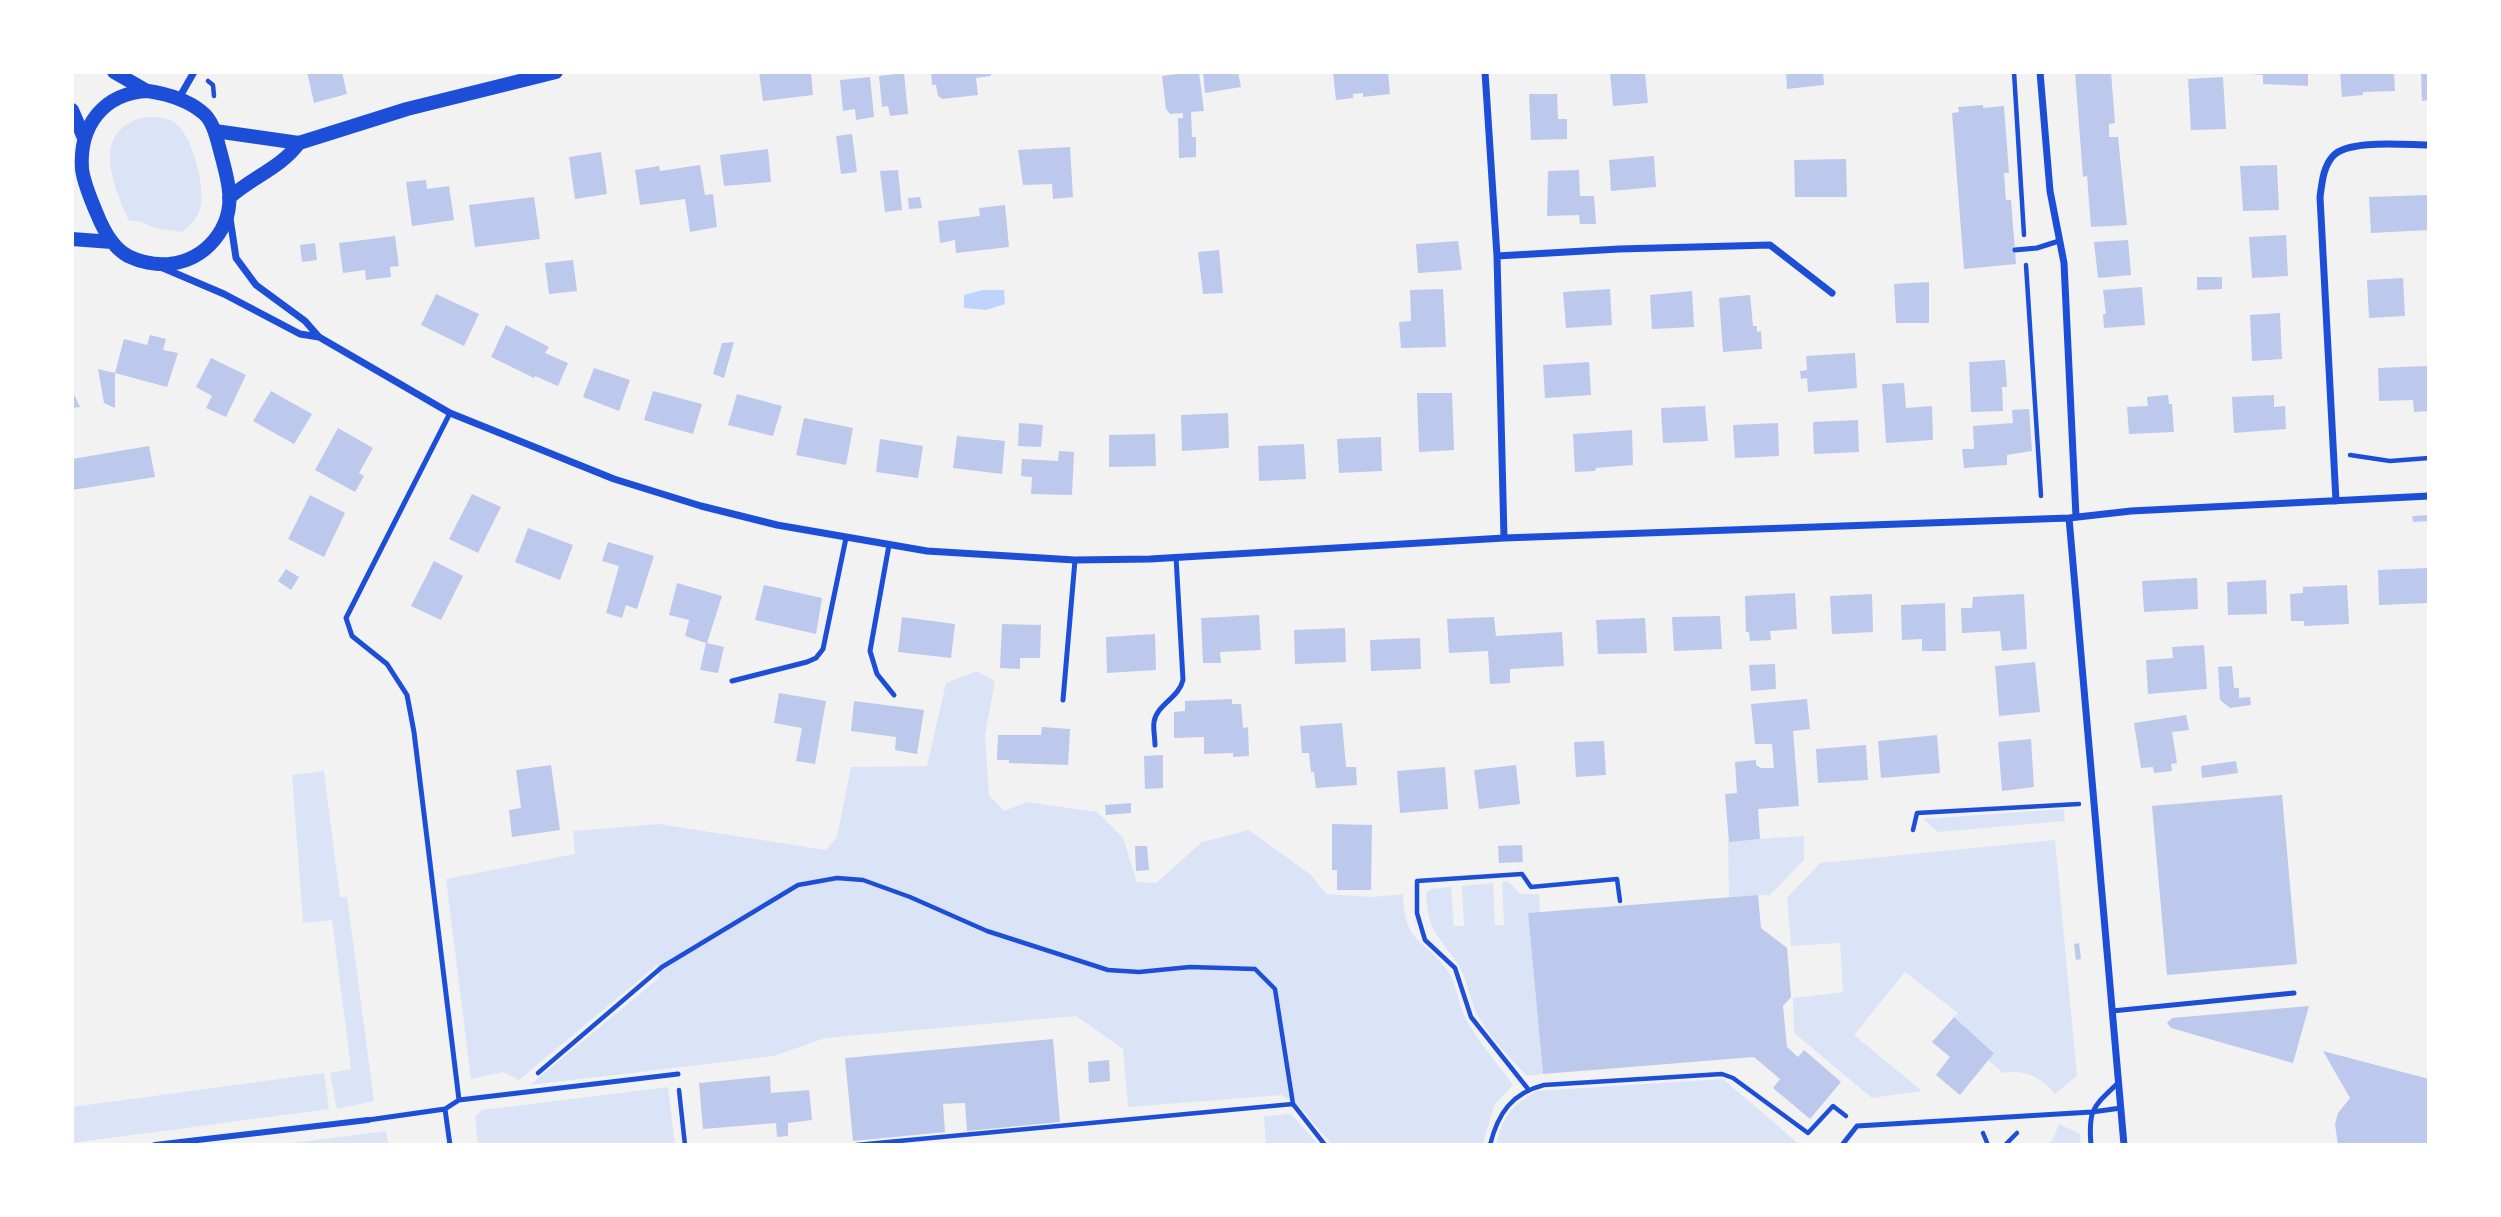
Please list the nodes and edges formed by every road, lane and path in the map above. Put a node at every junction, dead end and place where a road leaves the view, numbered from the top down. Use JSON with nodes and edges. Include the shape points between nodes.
{"nodes":[{"id":1,"x":114,"y":72,"type":"edge"},
{"id":2,"x":194,"y":72,"type":"edge"},
{"id":3,"x":556,"y":72,"type":"edge"},
{"id":4,"x":1485,"y":72,"type":"edge"},
{"id":5,"x":2014,"y":72,"type":"edge"},
{"id":6,"x":2040,"y":72,"type":"edge"},
{"id":7,"x":148,"y":91,"type":"junction"},
{"id":8,"x":179,"y":98,"type":"junction"},
{"id":9,"x":72,"y":110,"type":"edge"},
{"id":10,"x":215,"y":131,"type":"junction"},
{"id":11,"x":299,"y":143,"type":"junction"},
{"id":12,"x":83,"y":144,"type":"junction"},
{"id":13,"x":2429,"y":145,"type":"edge"},
{"id":14,"x":72,"y":172,"type":"edge"},
{"id":15,"x":229,"y":203,"type":"junction"},
{"id":16,"x":72,"y":239,"type":"edge"},
{"id":17,"x":2059,"y":241,"type":"junction"},
{"id":18,"x":112,"y":242,"type":"junction"},
{"id":19,"x":2025,"y":249,"type":"junction"},
{"id":20,"x":2015,"y":250,"type":"dead end"},
{"id":21,"x":1497,"y":256,"type":"junction"},
{"id":22,"x":149,"y":263,"type":"junction"},
{"id":23,"x":1832,"y":293,"type":"dead end"},
{"id":24,"x":319,"y":337,"type":"junction"},
{"id":25,"x":450,"y":412,"type":"junction"},
{"id":26,"x":2350,"y":454,"type":"dead end"},
{"id":27,"x":2429,"y":458,"type":"edge"},
{"id":28,"x":2041,"y":496,"type":"dead end"},
{"id":29,"x":2429,"y":496,"type":"edge"},
{"id":30,"x":2336,"y":501,"type":"junction"},
{"id":31,"x":2072,"y":517,"type":"junction"},
{"id":32,"x":846,"y":538,"type":"junction"},
{"id":33,"x":1504,"y":538,"type":"junction"},
{"id":34,"x":889,"y":545,"type":"junction"},
{"id":35,"x":1176,"y":557,"type":"junction"},
{"id":36,"x":1075,"y":560,"type":"junction"},
{"id":37,"x":732,"y":681,"type":"dead end"},
{"id":38,"x":894,"y":695,"type":"dead end"},
{"id":39,"x":1063,"y":699,"type":"dead end"},
{"id":40,"x":1155,"y":746,"type":"dead end"},
{"id":41,"x":2080,"y":804,"type":"dead end"},
{"id":42,"x":1913,"y":830,"type":"dead end"},
{"id":43,"x":1620,"y":901,"type":"dead end"},
{"id":44,"x":2294,"y":993,"type":"dead end"},
{"id":45,"x":2112,"y":1011,"type":"junction"},
{"id":46,"x":678,"y":1074,"type":"joint"},
{"id":47,"x":2118,"y":1083,"type":"junction"},
{"id":48,"x":1528,"y":1089,"type":"junction"},
{"id":49,"x":512,"y":1093,"type":"junction"},
{"id":50,"x":458,"y":1100,"type":"junction"},
{"id":51,"x":1293,"y":1104,"type":"junction"},
{"id":52,"x":2121,"y":1108,"type":"junction"},
{"id":53,"x":445,"y":1109,"type":"junction"},
{"id":54,"x":2092,"y":1112,"type":"junction"},
{"id":55,"x":368,"y":1120,"type":"joint"},
{"id":56,"x":1857,"y":1125,"type":"junction"},
{"id":57,"x":155,"y":1145,"type":"edge"},
{"id":58,"x":450,"y":1145,"type":"edge"},
{"id":59,"x":685,"y":1145,"type":"edge"},
{"id":60,"x":856,"y":1145,"type":"edge"},
{"id":61,"x":1325,"y":1145,"type":"edge"},
{"id":62,"x":1490,"y":1145,"type":"edge"},
{"id":63,"x":1842,"y":1145,"type":"edge"},
{"id":64,"x":2091,"y":1145,"type":"edge"},
{"id":65,"x":2124,"y":1145,"type":"edge"}],
"edges":[{"from":1,"to":7,"type":"main road"},
{"from":2,"to":8,"type":"street"},
{"from":3,"to":11,"type":"main road","via":[[407,109]]},
{"from":4,"to":21,"type":"street"},
{"from":5,"to":19,"type":"path"},
{"from":6,"to":17,"type":"street"},
{"from":7,"to":8,"type":"main road"},
{"from":7,"to":12,"type":"main road","via":[[121,95],[104,106]]},
{"from":8,"to":10,"type":"main road","via":[[204,113]]},
{"from":9,"to":12,"type":"main road"},
{"from":10,"to":11,"type":"main road"},
{"from":10,"to":15,"type":"main road"},
{"from":11,"to":15,"type":"main road","via":[[288,158],[242,186]]},
{"from":12,"to":14,"type":"main road"},
{"from":12,"to":18,"type":"main road","via":[[86,186]]},
{"from":13,"to":30,"type":"street","via":[[2358,145],[2334,155],[2324,170],[2320,197]]},
{"from":15,"to":22,"type":"main road","via":[[212,246],[198,256],[167,264]]},
{"from":15,"to":24,"type":"street","via":[[236,258],[256,285]]},
{"from":16,"to":18,"type":"main road"},
{"from":17,"to":19,"type":"lane"},
{"from":17,"to":31,"type":"street","via":[[2064,263]]},
{"from":18,"to":22,"type":"main road","via":[[126,256]]},
{"from":19,"to":20,"type":"lane"},
{"from":19,"to":28,"type":"path"},
{"from":21,"to":23,"type":"street","via":[[1770,245]]},
{"from":21,"to":33,"type":"street"},
{"from":22,"to":24,"type":"street","via":[[188,277],[300,334]]},
{"from":24,"to":25,"type":"street"},
{"from":25,"to":32,"type":"street","via":[[614,479],[701,506]]},
{"from":25,"to":50,"type":"lane","via":[[346,618],[352,636],[387,664],[407,695]]},
{"from":26,"to":27,"type":"path","via":[[2390,461]]},
{"from":29,"to":30,"type":"street"},
{"from":30,"to":31,"type":"street"},
{"from":31,"to":33,"type":"street"},
{"from":31,"to":45,"type":"street"},
{"from":32,"to":34,"type":"street"},
{"from":32,"to":37,"type":"lane","via":[[823,649],[807,662]]},
{"from":33,"to":35,"type":"street"},
{"from":34,"to":36,"type":"street"},
{"from":34,"to":38,"type":"lane","via":[[870,651],[877,674]]},
{"from":35,"to":36,"type":"street"},
{"from":35,"to":40,"type":"lane","via":[[1183,680],[1181,690],[1156,715]]},
{"from":36,"to":39,"type":"lane"},
{"from":41,"to":42,"type":"path","via":[[1917,813]]},
{"from":43,"to":48,"type":"path","via":[[1617,879],[1531,887],[1522,874],[1418,881],[1417,913],[1425,940],[1455,968],[1471,1017]]},
{"from":44,"to":45,"type":"lane"},
{"from":45,"to":47,"type":"street"},
{"from":46,"to":49,"type":"lane"},
{"from":46,"to":59,"type":"path"},
{"from":47,"to":52,"type":"street"},
{"from":47,"to":54,"type":"lane"},
{"from":48,"to":56,"type":"path","via":[[1723,1074],[1808,1133],[1833,1106]]},
{"from":48,"to":62,"type":"path","via":[[1504,1111]]},
{"from":49,"to":50,"type":"lane"},
{"from":49,"to":51,"type":"path","via":[[662,967],[798,886],[837,878],[863,880],[987,931],[1108,970],[1255,970],[1275,989]]},
{"from":50,"to":53,"type":"lane"},
{"from":51,"to":60,"type":"path"},
{"from":51,"to":61,"type":"path"},
{"from":52,"to":54,"type":"lane"},
{"from":52,"to":65,"type":"street"},
{"from":53,"to":55,"type":"lane"},
{"from":53,"to":58,"type":"lane"},
{"from":54,"to":56,"type":"lane"},
{"from":54,"to":64,"type":"lane"},
{"from":55,"to":57,"type":"street"},
{"from":56,"to":63,"type":"lane"}]}
